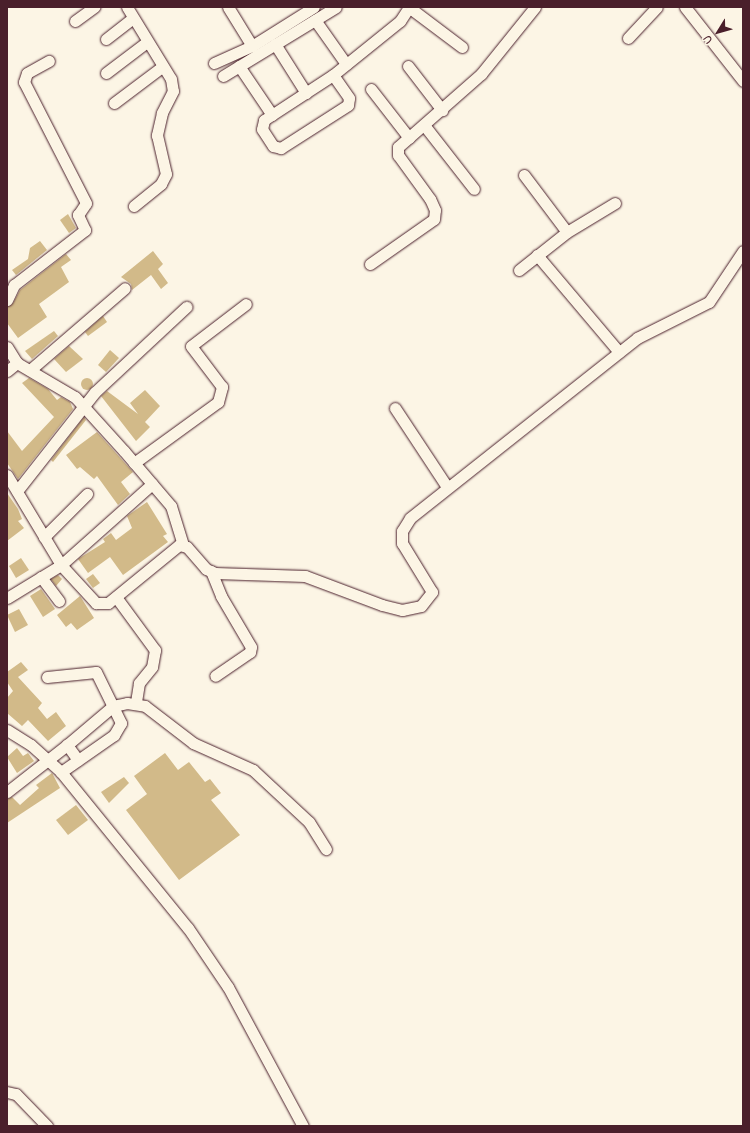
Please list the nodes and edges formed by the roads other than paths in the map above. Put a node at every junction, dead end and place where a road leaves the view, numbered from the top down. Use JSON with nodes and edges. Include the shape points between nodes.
{"nodes":[{"id":1,"x":94,"y":7,"type":"edge"},
{"id":2,"x":127,"y":7,"type":"edge"},
{"id":3,"x":228,"y":7,"type":"edge"},
{"id":4,"x":314,"y":7,"type":"edge"},
{"id":5,"x":336,"y":7,"type":"edge"},
{"id":6,"x":535,"y":7,"type":"edge"},
{"id":7,"x":657,"y":7,"type":"edge"},
{"id":8,"x":685,"y":7,"type":"edge"},
{"id":9,"x":409,"y":8,"type":"edge"},
{"id":10,"x":133,"y":18,"type":"junction"},
{"id":11,"x":315,"y":20,"type":"junction"},
{"id":12,"x":75,"y":21,"type":"dead end"},
{"id":13,"x":628,"y":38,"type":"dead end"},
{"id":14,"x":106,"y":39,"type":"dead end"},
{"id":15,"x":147,"y":42,"type":"junction"},
{"id":16,"x":275,"y":44,"type":"junction"},
{"id":17,"x":252,"y":46,"type":"junction"},
{"id":18,"x":462,"y":47,"type":"dead end"},
{"id":19,"x":49,"y":61,"type":"dead end"},
{"id":20,"x":214,"y":63,"type":"dead end"},
{"id":21,"x":346,"y":64,"type":"junction"},
{"id":22,"x":162,"y":66,"type":"junction"},
{"id":23,"x":239,"y":66,"type":"junction"},
{"id":24,"x":408,"y":66,"type":"dead end"},
{"id":25,"x":106,"y":73,"type":"dead end"},
{"id":26,"x":333,"y":75,"type":"junction"},
{"id":27,"x":223,"y":76,"type":"dead end"},
{"id":28,"x":743,"y":81,"type":"edge"},
{"id":29,"x":371,"y":89,"type":"dead end"},
{"id":30,"x":306,"y":93,"type":"junction"},
{"id":31,"x":114,"y":103,"type":"dead end"},
{"id":32,"x":442,"y":110,"type":"junction"},
{"id":33,"x":272,"y":115,"type":"junction"},
{"id":34,"x":424,"y":125,"type":"junction"},
{"id":35,"x":409,"y":138,"type":"junction"},
{"id":36,"x":524,"y":175,"type":"dead end"},
{"id":37,"x":474,"y":189,"type":"dead end"},
{"id":38,"x":615,"y":203,"type":"dead end"},
{"id":39,"x":134,"y":206,"type":"dead end"},
{"id":40,"x":567,"y":232,"type":"junction"},
{"id":41,"x":743,"y":251,"type":"edge"},
{"id":42,"x":538,"y":255,"type":"junction"},
{"id":43,"x":370,"y":264,"type":"dead end"},
{"id":44,"x":519,"y":270,"type":"dead end"},
{"id":45,"x":125,"y":288,"type":"dead end"},
{"id":46,"x":7,"y":300,"type":"edge"},
{"id":47,"x":246,"y":304,"type":"dead end"},
{"id":48,"x":186,"y":307,"type":"dead end"},
{"id":49,"x":7,"y":347,"type":"edge"},
{"id":50,"x":619,"y":352,"type":"junction"},
{"id":51,"x":17,"y":363,"type":"junction"},
{"id":52,"x":30,"y":370,"type":"junction"},
{"id":53,"x":7,"y":371,"type":"edge"},
{"id":54,"x":84,"y":406,"type":"junction"},
{"id":55,"x":395,"y":408,"type":"dead end"},
{"id":56,"x":134,"y":463,"type":"junction"},
{"id":57,"x":7,"y":475,"type":"edge"},
{"id":58,"x":152,"y":484,"type":"junction"},
{"id":59,"x":447,"y":488,"type":"junction"},
{"id":60,"x":17,"y":491,"type":"junction"},
{"id":61,"x":87,"y":494,"type":"dead end"},
{"id":62,"x":44,"y":537,"type":"junction"},
{"id":63,"x":182,"y":545,"type":"junction"},
{"id":64,"x":61,"y":565,"type":"junction"},
{"id":65,"x":211,"y":571,"type":"junction"},
{"id":66,"x":41,"y":577,"type":"junction"},
{"id":67,"x":116,"y":596,"type":"junction"},
{"id":68,"x":7,"y":598,"type":"edge"},
{"id":69,"x":59,"y":601,"type":"dead end"},
{"id":70,"x":215,"y":676,"type":"dead end"},
{"id":71,"x":47,"y":677,"type":"dead end"},
{"id":72,"x":136,"y":703,"type":"junction"},
{"id":73,"x":113,"y":706,"type":"junction"},
{"id":74,"x":7,"y":730,"type":"edge"},
{"id":75,"x":67,"y":745,"type":"junction"},
{"id":76,"x":78,"y":760,"type":"junction"},
{"id":77,"x":48,"y":761,"type":"junction"},
{"id":78,"x":61,"y":772,"type":"junction"},
{"id":79,"x":7,"y":792,"type":"edge"},
{"id":80,"x":326,"y":849,"type":"dead end"},
{"id":81,"x":7,"y":1092,"type":"edge"},
{"id":82,"x":43,"y":1125,"type":"edge"},
{"id":83,"x":303,"y":1126,"type":"edge"}],
"edges":[{"from":1,"to":12,"type":"street"},
{"from":2,"to":10,"type":"street"},
{"from":3,"to":17,"type":"street"},
{"from":4,"to":17,"type":"street"},
{"from":5,"to":11,"type":"street"},
{"from":6,"to":32,"type":"street","via":[[481,74]]},
{"from":7,"to":13,"type":"street"},
{"from":8,"to":28,"type":"street"},
{"from":9,"to":18,"type":"street"},
{"from":9,"to":21,"type":"street","via":[[400,21]]},
{"from":10,"to":14,"type":"street"},
{"from":10,"to":15,"type":"street"},
{"from":11,"to":16,"type":"street"},
{"from":11,"to":21,"type":"street"},
{"from":15,"to":22,"type":"street"},
{"from":15,"to":25,"type":"street"},
{"from":16,"to":23,"type":"street"},
{"from":16,"to":30,"type":"street"},
{"from":17,"to":20,"type":"street"},
{"from":19,"to":46,"type":"street","via":[[27,73],[24,82],[86,203],[78,215],[85,230],[14,285]]},
{"from":21,"to":26,"type":"street"},
{"from":22,"to":31,"type":"street"},
{"from":22,"to":39,"type":"street","via":[[171,79],[173,91],[162,113],[157,135],[166,174],[162,184]]},
{"from":23,"to":27,"type":"street"},
{"from":23,"to":33,"type":"street"},
{"from":24,"to":32,"type":"street"},
{"from":26,"to":30,"type":"street"},
{"from":26,"to":33,"type":"street","via":[[349,102],[320,125],[277,149],[261,125]]},
{"from":29,"to":35,"type":"street"},
{"from":30,"to":33,"type":"street"},
{"from":32,"to":34,"type":"street"},
{"from":34,"to":35,"type":"street"},
{"from":34,"to":37,"type":"street"},
{"from":35,"to":43,"type":"street","via":[[397,152],[430,199],[435,210],[434,219]]},
{"from":36,"to":40,"type":"street"},
{"from":38,"to":40,"type":"street"},
{"from":40,"to":42,"type":"street"},
{"from":41,"to":50,"type":"street","via":[[709,302],[652,328]]},
{"from":42,"to":44,"type":"street"},
{"from":42,"to":50,"type":"street"},
{"from":45,"to":52,"type":"street"},
{"from":47,"to":56,"type":"street","via":[[191,346],[222,387],[218,402]]},
{"from":48,"to":54,"type":"street","via":[[109,376]]},
{"from":49,"to":51,"type":"street"},
{"from":50,"to":59,"type":"street"},
{"from":51,"to":52,"type":"street"},
{"from":51,"to":53,"type":"street"},
{"from":52,"to":54,"type":"street","via":[[67,391]]},
{"from":54,"to":56,"type":"street"},
{"from":54,"to":60,"type":"street"},
{"from":55,"to":59,"type":"street"},
{"from":56,"to":58,"type":"street"},
{"from":57,"to":60,"type":"street"},
{"from":58,"to":63,"type":"street","via":[[174,513]]},
{"from":58,"to":64,"type":"street"},
{"from":59,"to":65,"type":"street","via":[[416,512],[402,531],[405,550],[432,592],[421,606],[402,610],[382,605],[305,576]]},
{"from":60,"to":62,"type":"street"},
{"from":61,"to":62,"type":"street"},
{"from":62,"to":64,"type":"street"},
{"from":63,"to":65,"type":"street"},
{"from":63,"to":67,"type":"street","via":[[173,546]]},
{"from":64,"to":66,"type":"street"},
{"from":64,"to":67,"type":"street","via":[[96,602],[108,603]]},
{"from":65,"to":70,"type":"street","via":[[251,648],[250,652]]},
{"from":66,"to":68,"type":"street"},
{"from":66,"to":69,"type":"street"},
{"from":67,"to":72,"type":"street","via":[[155,650],[152,667],[139,683]]},
{"from":71,"to":73,"type":"street","via":[[96,672]]},
{"from":72,"to":73,"type":"street"},
{"from":72,"to":80,"type":"street","via":[[193,743],[253,770],[309,822]]},
{"from":73,"to":75,"type":"street"},
{"from":73,"to":76,"type":"street","via":[[121,723],[119,729]]},
{"from":74,"to":77,"type":"street"},
{"from":75,"to":76,"type":"street"},
{"from":75,"to":77,"type":"street"},
{"from":76,"to":78,"type":"street"},
{"from":77,"to":78,"type":"street"},
{"from":77,"to":79,"type":"street"},
{"from":78,"to":83,"type":"street","via":[[188,928],[228,987]]},
{"from":81,"to":82,"type":"street","via":[[16,1094]]}]}
